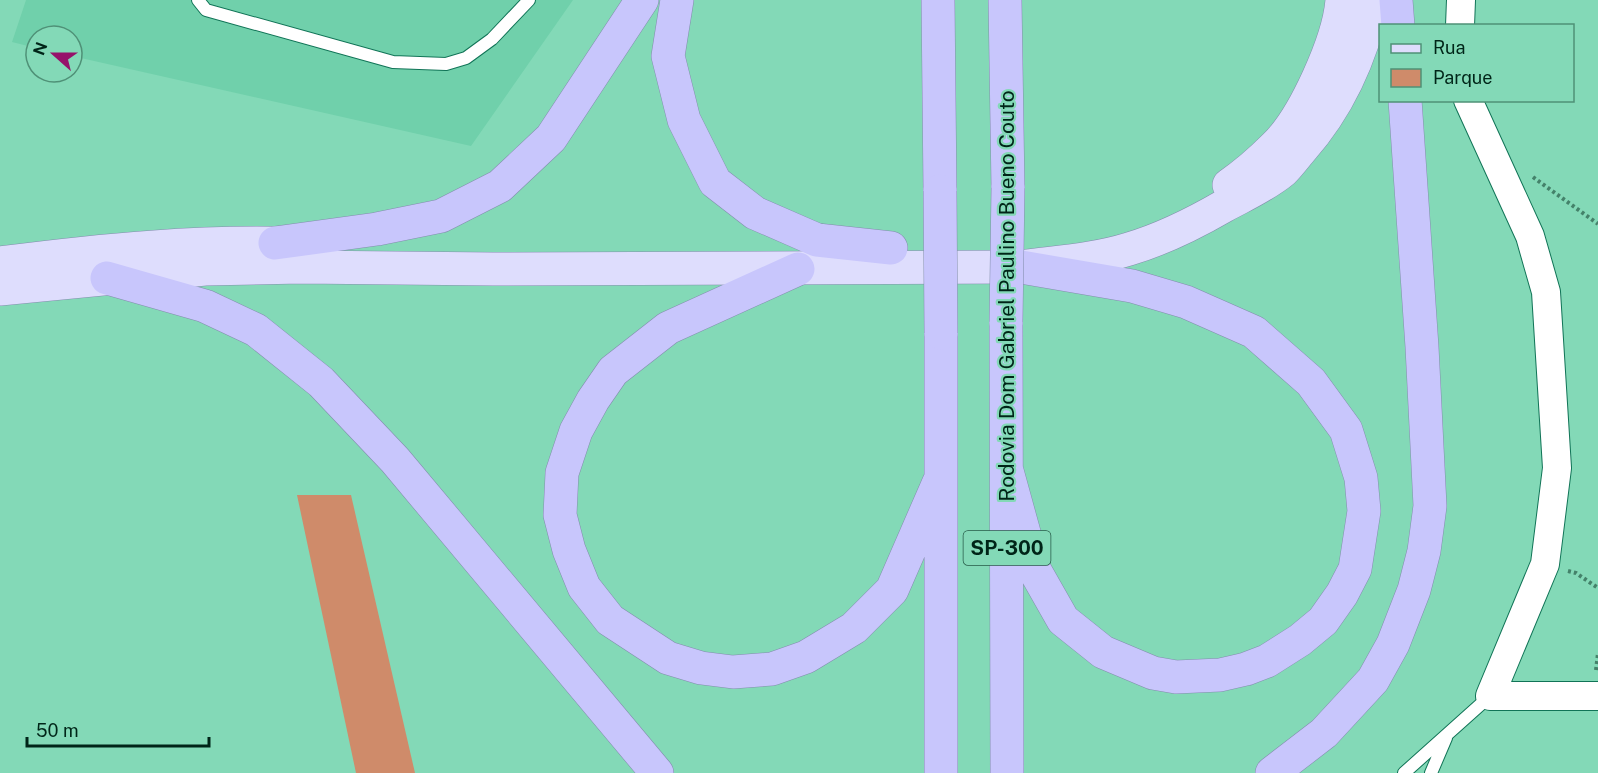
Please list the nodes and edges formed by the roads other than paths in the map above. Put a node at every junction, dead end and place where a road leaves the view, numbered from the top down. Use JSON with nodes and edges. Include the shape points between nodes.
{"nodes":[{"id":1,"x":198,"y":0,"type":"edge"},
{"id":2,"x":529,"y":0,"type":"edge"},
{"id":3,"x":642,"y":0,"type":"edge"},
{"id":4,"x":677,"y":0,"type":"edge"},
{"id":5,"x":921,"y":0,"type":"edge"},
{"id":6,"x":938,"y":0,"type":"edge"},
{"id":7,"x":1005,"y":0,"type":"edge"},
{"id":8,"x":1011,"y":0,"type":"edge"},
{"id":9,"x":1342,"y":0,"type":"edge"},
{"id":10,"x":1374,"y":0,"type":"edge"},
{"id":11,"x":1396,"y":0,"type":"edge"},
{"id":12,"x":1461,"y":0,"type":"edge"},
{"id":13,"x":1398,"y":24,"type":"edge"},
{"id":14,"x":1460,"y":24,"type":"edge"},
{"id":15,"x":1005,"y":49,"type":"junction"},
{"id":16,"x":938,"y":52,"type":"junction"},
{"id":17,"x":1405,"y":102,"type":"edge"},
{"id":18,"x":1469,"y":102,"type":"edge"},
{"id":19,"x":274,"y":243,"type":"junction"},
{"id":20,"x":891,"y":248,"type":"junction"},
{"id":21,"x":0,"y":263,"type":"edge"},
{"id":22,"x":1021,"y":267,"type":"junction"},
{"id":23,"x":798,"y":269,"type":"junction"},
{"id":24,"x":107,"y":278,"type":"junction"},
{"id":25,"x":0,"y":289,"type":"edge"},
{"id":26,"x":1007,"y":471,"type":"junction"},
{"id":27,"x":939,"y":482,"type":"junction"},
{"id":28,"x":1490,"y":696,"type":"junction"},
{"id":29,"x":1598,"y":696,"type":"edge"},
{"id":30,"x":1448,"y":734,"type":"junction"},
{"id":31,"x":657,"y":773,"type":"edge"},
{"id":32,"x":940,"y":773,"type":"edge"},
{"id":33,"x":1007,"y":773,"type":"edge"},
{"id":34,"x":1272,"y":773,"type":"edge"},
{"id":35,"x":1404,"y":773,"type":"edge"},
{"id":36,"x":1431,"y":773,"type":"edge"}],
"edges":[{"from":1,"to":2,"type":"lane","via":[[206,10],[393,62],[446,64],[466,58],[492,39]]},
{"from":3,"to":19,"type":"highway","via":[[551,138],[500,186],[441,216]]},
{"from":4,"to":20,"type":"highway","via":[[668,56],[684,120],[715,182],[755,213],[817,240]]},
{"from":5,"to":16,"type":"highway"},
{"from":6,"to":16,"type":"highway","number":"SP-300"},
{"from":7,"to":15,"type":"highway","name":"Rodovia Dom Gabriel Paulino Bueno Couto","number":"SP-300"},
{"from":8,"to":15,"type":"highway"},
{"from":9,"to":20,"type":"main road","via":[[1324,65],[1284,136],[1233,182],[1174,220],[1126,236],[1085,243],[974,252]]},
{"from":10,"to":22,"type":"main road","via":[[1350,76],[1311,140],[1284,170],[1162,238],[1127,250]]},
{"from":11,"to":13,"type":"highway"},
{"from":12,"to":14,"type":"street"},
{"from":15,"to":26,"type":"highway","name":"Rodovia Dom Gabriel Paulino Bueno Couto","number":"SP-300","bridge":true},
{"from":16,"to":27,"type":"highway","number":"SP-300","bridge":true},
{"from":17,"to":34,"type":"highway","via":[[1430,506],[1424,551],[1393,644],[1372,680],[1324,734]]},
{"from":18,"to":28,"type":"street","via":[[1530,236],[1546,292],[1557,468],[1545,564]]},
{"from":19,"to":20,"type":"main road","via":[[539,250]]},
{"from":19,"to":21,"type":"main road","via":[[139,247]]},
{"from":22,"to":23,"type":"main road"},
{"from":22,"to":26,"type":"highway","via":[[1132,286],[1186,302],[1254,332],[1311,382],[1346,430],[1361,478],[1364,511],[1355,569],[1323,621],[1267,661],[1220,675],[1176,677],[1153,673],[1103,652],[1063,620],[1034,569]]},
{"from":23,"to":24,"type":"main road","via":[[301,267],[205,269]]},
{"from":23,"to":27,"type":"highway","via":[[668,328],[613,371],[593,400],[576,431],[562,473],[560,515],[568,550],[584,587],[610,620],[668,658],[733,672],[772,669],[806,657],[854,628],[892,590]]},
{"from":24,"to":25,"type":"main road"},
{"from":24,"to":31,"type":"highway","via":[[205,306],[256,330],[321,382],[395,460]]},
{"from":26,"to":33,"type":"highway","name":"Rodovia Dom Gabriel Paulino Bueno Couto","number":"SP-300"},
{"from":27,"to":32,"type":"highway","number":"SP-300"},
{"from":28,"to":29,"type":"street"},
{"from":28,"to":30,"type":"lane"},
{"from":30,"to":35,"type":"lane"},
{"from":30,"to":36,"type":"lane"}]}
